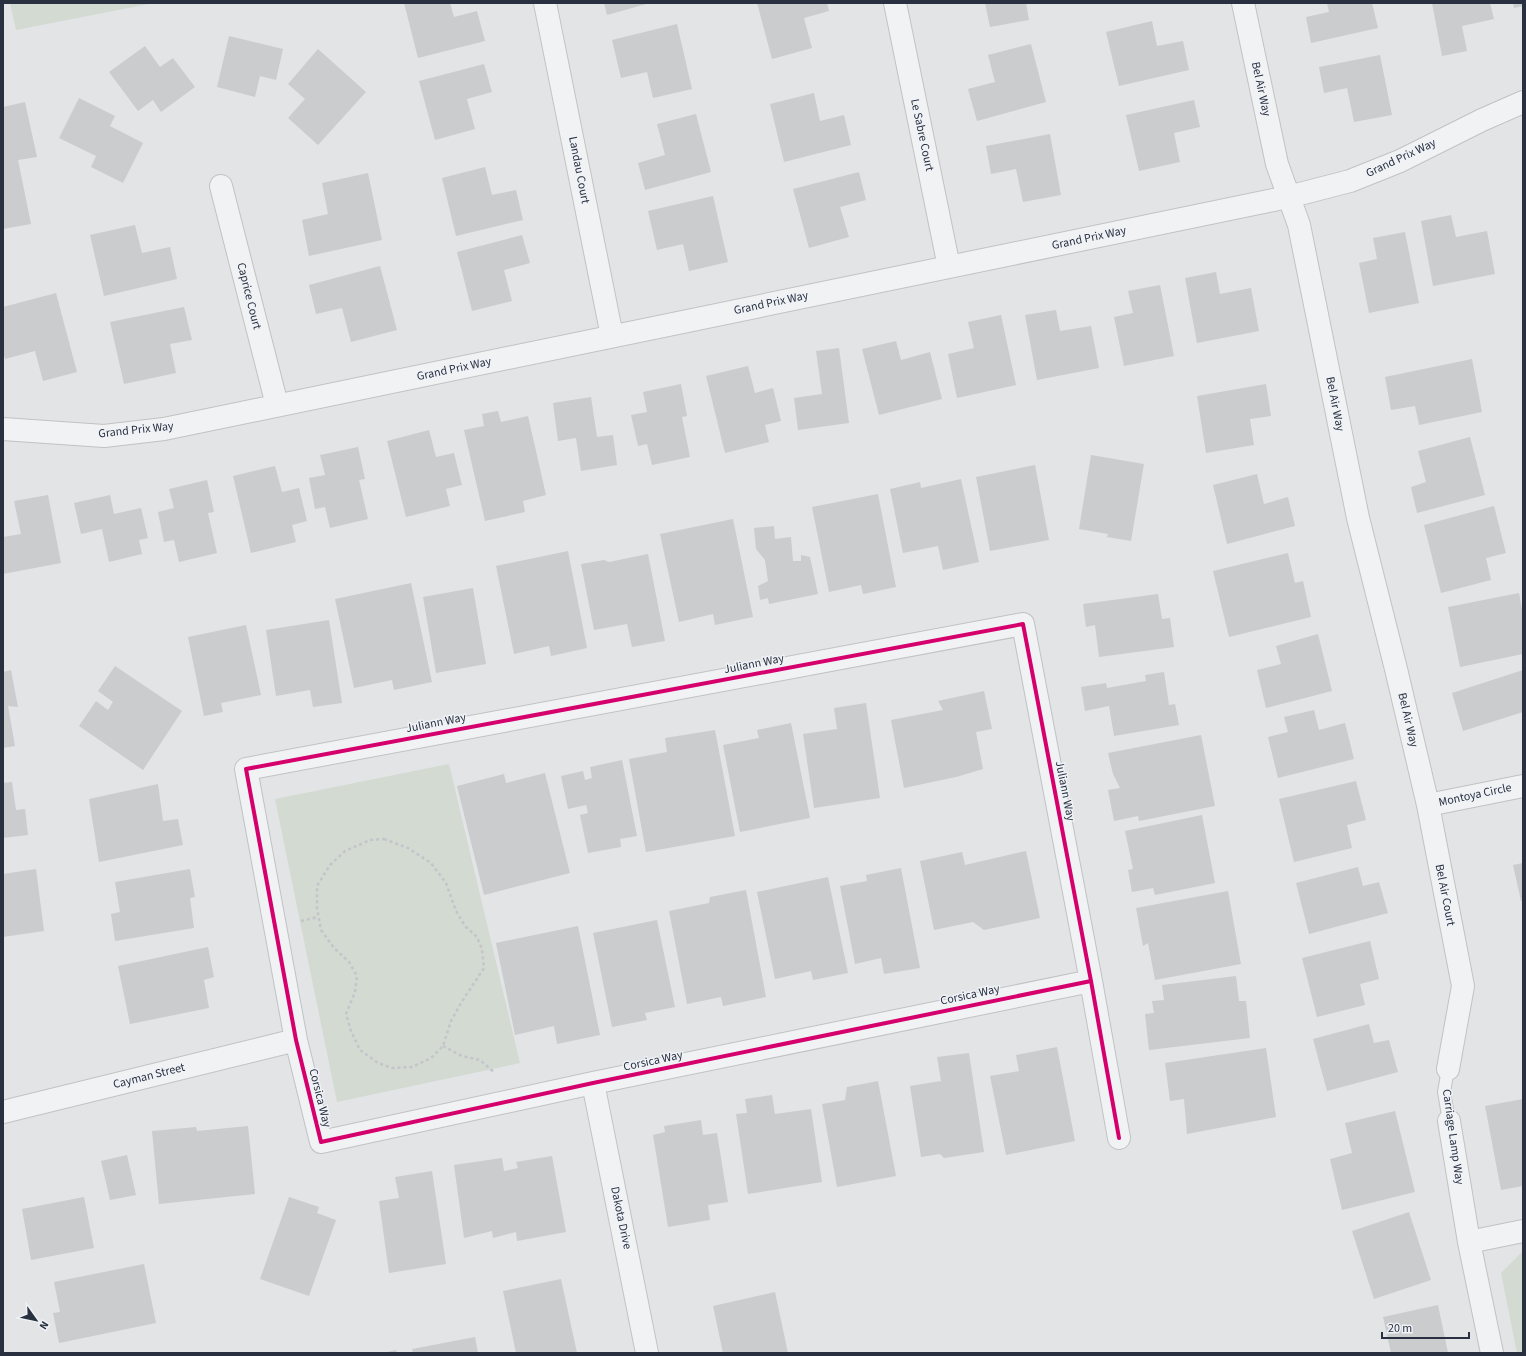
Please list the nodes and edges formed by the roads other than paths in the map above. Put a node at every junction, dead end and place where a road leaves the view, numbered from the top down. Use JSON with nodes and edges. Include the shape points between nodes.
{"nodes":[{"id":1,"x":545,"y":3,"type":"edge"},
{"id":2,"x":894,"y":3,"type":"edge"},
{"id":3,"x":1243,"y":3,"type":"edge"},
{"id":4,"x":1523,"y":102,"type":"edge"},
{"id":5,"x":221,"y":186,"type":"dead end"},
{"id":6,"x":1288,"y":197,"type":"junction"},
{"id":7,"x":949,"y":267,"type":"junction"},
{"id":8,"x":612,"y":336,"type":"junction"},
{"id":9,"x":277,"y":405,"type":"junction"},
{"id":10,"x":3,"y":429,"type":"edge"},
{"id":11,"x":1523,"y":786,"type":"edge"},
{"id":12,"x":1428,"y":805,"type":"junction"},
{"id":13,"x":1092,"y":981,"type":"junction"},
{"id":14,"x":1463,"y":986,"type":"joint"},
{"id":15,"x":296,"y":1040,"type":"junction"},
{"id":16,"x":1448,"y":1069,"type":"joint"},
{"id":17,"x":593,"y":1083,"type":"junction"},
{"id":18,"x":3,"y":1112,"type":"edge"},
{"id":19,"x":1449,"y":1121,"type":"joint"},
{"id":20,"x":1119,"y":1138,"type":"dead end"},
{"id":21,"x":1523,"y":1231,"type":"edge"},
{"id":22,"x":1469,"y":1242,"type":"junction"},
{"id":23,"x":647,"y":1353,"type":"edge"},
{"id":24,"x":1492,"y":1353,"type":"edge"}],
"edges":[{"from":1,"to":8,"type":"street","name":"Landau Court"},
{"from":2,"to":7,"type":"street","name":"Le Sabre Court"},
{"from":3,"to":6,"type":"street","name":"Bel Air Way","via":[[1277,164]]},
{"from":4,"to":6,"type":"street","name":"Grand Prix Way","via":[[1400,161],[1350,181]]},
{"from":5,"to":9,"type":"street","name":"Caprice Court"},
{"from":6,"to":7,"type":"street","name":"Grand Prix Way"},
{"from":6,"to":12,"type":"street","name":"Bel Air Way","via":[[1299,225],[1358,518]]},
{"from":7,"to":8,"type":"street","name":"Grand Prix Way"},
{"from":8,"to":9,"type":"street","name":"Grand Prix Way"},
{"from":9,"to":10,"type":"street","name":"Grand Prix Way","via":[[164,429],[104,436]]},
{"from":11,"to":12,"type":"street","name":"Montoya Circle"},
{"from":12,"to":14,"type":"street","name":"Bel Air Court"},
{"from":13,"to":15,"type":"street","name":"Juliann Way","via":[[1023,624],[246,769]]},
{"from":13,"to":17,"type":"street","name":"Corsica Way"},
{"from":13,"to":20,"type":"street","name":"Juliann Way"},
{"from":14,"to":16,"type":"street","name":"Carriage Lamp Way"},
{"from":15,"to":17,"type":"street","name":"Corsica Way","via":[[321,1142]]},
{"from":15,"to":18,"type":"street","name":"Cayman Street"},
{"from":16,"to":19,"type":"lane","name":"Carriage Lamp Way","via":[[1444,1092]]},
{"from":17,"to":23,"type":"street","name":"Dakota Drive"},
{"from":19,"to":22,"type":"street","name":"Carriage Lamp Way"},
{"from":21,"to":22,"type":"street"},
{"from":22,"to":24,"type":"street","name":"Carriage Lamp Way"}]}
